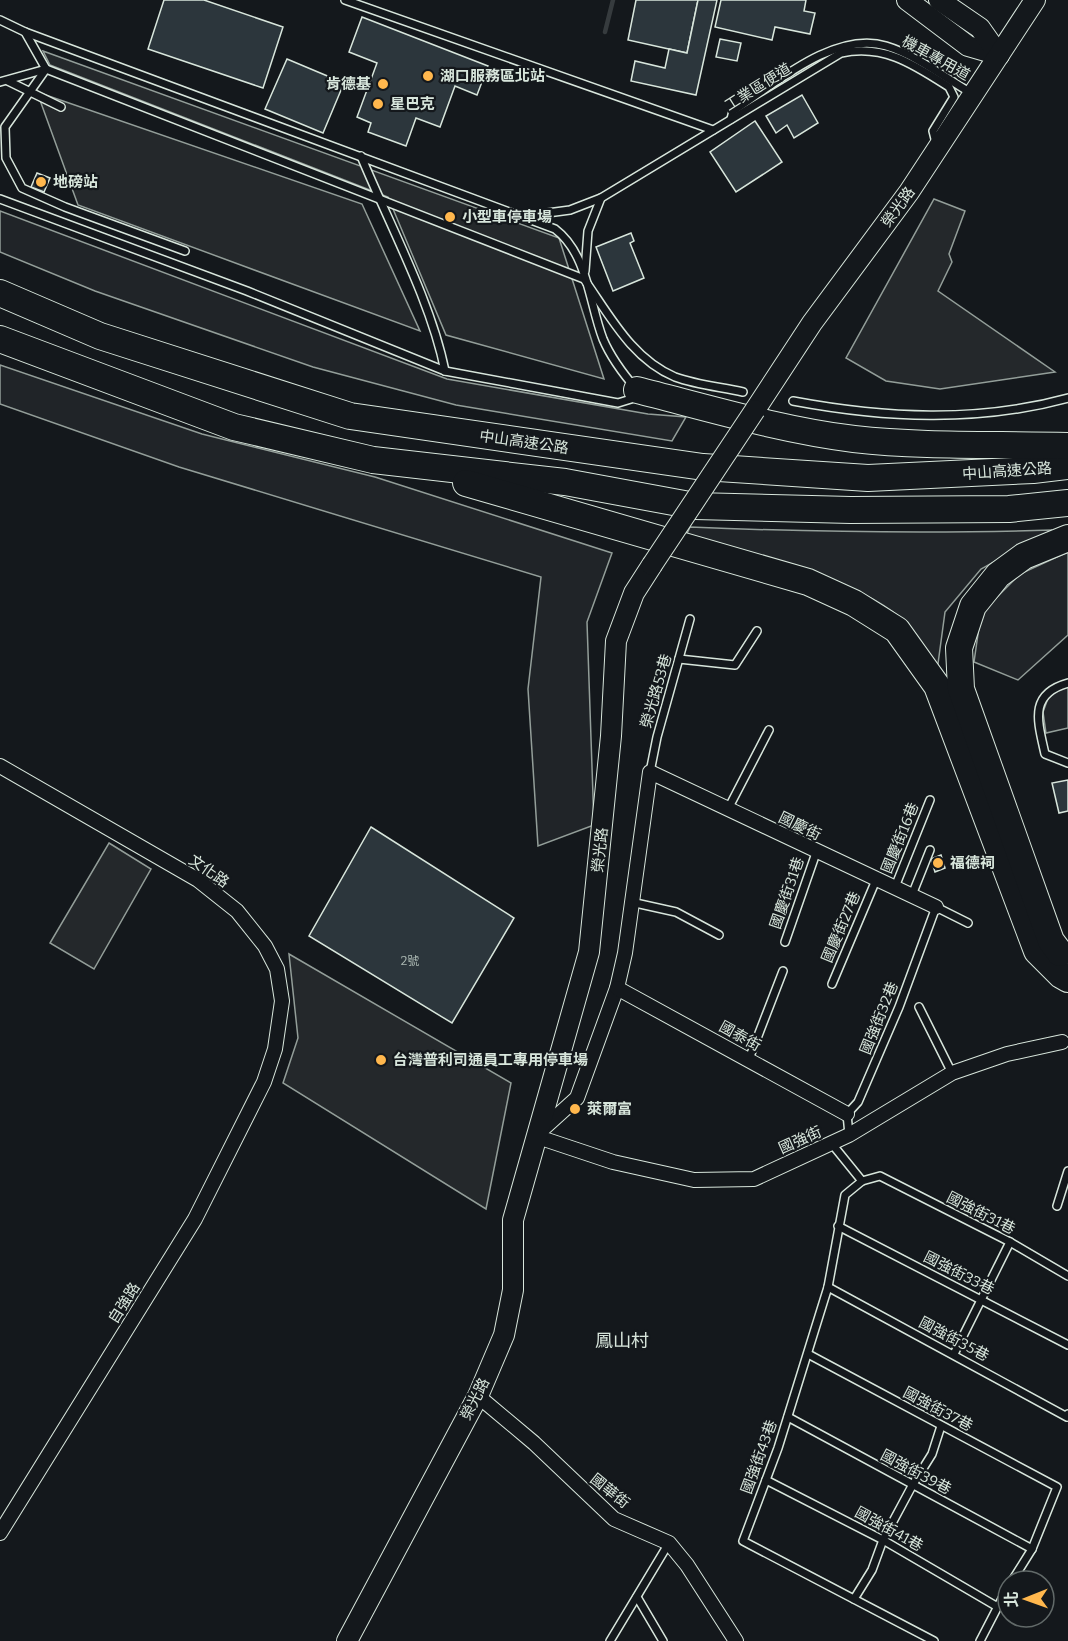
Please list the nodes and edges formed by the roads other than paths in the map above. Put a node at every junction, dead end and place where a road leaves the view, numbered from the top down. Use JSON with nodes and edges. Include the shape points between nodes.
{"nodes":[{"id":1,"x":345,"y":0,"type":"edge"},
{"id":2,"x":907,"y":0,"type":"edge"},
{"id":3,"x":939,"y":0,"type":"edge"},
{"id":4,"x":1035,"y":0,"type":"edge"},
{"id":5,"x":0,"y":20,"type":"edge"},
{"id":6,"x":25,"y":32,"type":"junction"},
{"id":7,"x":999,"y":55,"type":"junction"},
{"id":8,"x":46,"y":69,"type":"junction"},
{"id":9,"x":4,"y":82,"type":"edge"},
{"id":10,"x":29,"y":92,"type":"junction"},
{"id":11,"x":973,"y":94,"type":"junction"},
{"id":12,"x":61,"y":107,"type":"dead end"},
{"id":13,"x":731,"y":119,"type":"junction"},
{"id":14,"x":713,"y":130,"type":"junction"},
{"id":15,"x":937,"y":150,"type":"junction"},
{"id":16,"x":361,"y":156,"type":"junction"},
{"id":17,"x":601,"y":198,"type":"junction"},
{"id":18,"x":0,"y":200,"type":"edge"},
{"id":19,"x":380,"y":201,"type":"junction"},
{"id":20,"x":522,"y":216,"type":"junction"},
{"id":21,"x":185,"y":251,"type":"dead end"},
{"id":22,"x":585,"y":279,"type":"junction"},
{"id":23,"x":0,"y":293,"type":"edge"},
{"id":24,"x":0,"y":339,"type":"edge"},
{"id":25,"x":445,"y":371,"type":"junction"},
{"id":26,"x":637,"y":390,"type":"junction"},
{"id":27,"x":743,"y":392,"type":"dead end"},
{"id":28,"x":1068,"y":398,"type":"edge"},
{"id":29,"x":793,"y":401,"type":"dead end"},
{"id":30,"x":1068,"y":446,"type":"edge"},
{"id":31,"x":373,"y":460,"type":"junction"},
{"id":32,"x":1068,"y":466,"type":"edge"},
{"id":33,"x":1068,"y":503,"type":"edge"},
{"id":34,"x":1068,"y":538,"type":"edge"},
{"id":35,"x":690,"y":619,"type":"dead end"},
{"id":36,"x":757,"y":631,"type":"dead end"},
{"id":37,"x":679,"y":659,"type":"junction"},
{"id":38,"x":1068,"y":683,"type":"edge"},
{"id":39,"x":769,"y":730,"type":"dead end"},
{"id":40,"x":1068,"y":763,"type":"edge"},
{"id":41,"x":0,"y":766,"type":"edge"},
{"id":42,"x":650,"y":772,"type":"junction"},
{"id":43,"x":930,"y":800,"type":"dead end"},
{"id":44,"x":728,"y":809,"type":"junction"},
{"id":45,"x":930,"y":850,"type":"dead end"},
{"id":46,"x":816,"y":853,"type":"junction"},
{"id":47,"x":876,"y":880,"type":"junction"},
{"id":48,"x":895,"y":887,"type":"junction"},
{"id":49,"x":912,"y":896,"type":"junction"},
{"id":50,"x":631,"y":902,"type":"junction"},
{"id":51,"x":936,"y":908,"type":"junction"},
{"id":52,"x":968,"y":923,"type":"dead end"},
{"id":53,"x":719,"y":935,"type":"dead end"},
{"id":54,"x":784,"y":942,"type":"dead end"},
{"id":55,"x":1068,"y":962,"type":"edge"},
{"id":56,"x":783,"y":971,"type":"dead end"},
{"id":57,"x":1068,"y":979,"type":"edge"},
{"id":58,"x":832,"y":984,"type":"dead end"},
{"id":59,"x":617,"y":988,"type":"junction"},
{"id":60,"x":919,"y":1007,"type":"dead end"},
{"id":61,"x":1066,"y":1044,"type":"edge"},
{"id":62,"x":749,"y":1059,"type":"junction"},
{"id":63,"x":952,"y":1073,"type":"junction"},
{"id":64,"x":264,"y":1082,"type":"joint"},
{"id":65,"x":847,"y":1114,"type":"junction"},
{"id":66,"x":849,"y":1135,"type":"junction"},
{"id":67,"x":535,"y":1136,"type":"junction"},
{"id":68,"x":832,"y":1144,"type":"junction"},
{"id":69,"x":1068,"y":1171,"type":"edge"},
{"id":70,"x":862,"y":1180,"type":"junction"},
{"id":71,"x":1057,"y":1206,"type":"dead end"},
{"id":72,"x":838,"y":1226,"type":"junction"},
{"id":73,"x":1010,"y":1242,"type":"junction"},
{"id":74,"x":1068,"y":1276,"type":"edge"},
{"id":75,"x":828,"y":1287,"type":"junction"},
{"id":76,"x":980,"y":1299,"type":"junction"},
{"id":77,"x":1068,"y":1345,"type":"edge"},
{"id":78,"x":808,"y":1354,"type":"junction"},
{"id":79,"x":954,"y":1354,"type":"junction"},
{"id":80,"x":478,"y":1396,"type":"junction"},
{"id":81,"x":1067,"y":1415,"type":"edge"},
{"id":82,"x":788,"y":1417,"type":"junction"},
{"id":83,"x":941,"y":1426,"type":"junction"},
{"id":84,"x":766,"y":1480,"type":"junction"},
{"id":85,"x":912,"y":1486,"type":"junction"},
{"id":86,"x":0,"y":1533,"type":"edge"},
{"id":87,"x":883,"y":1539,"type":"junction"},
{"id":88,"x":669,"y":1543,"type":"junction"},
{"id":89,"x":1032,"y":1549,"type":"junction"},
{"id":90,"x":1019,"y":1569,"type":"edge"},
{"id":91,"x":637,"y":1597,"type":"junction"},
{"id":92,"x":854,"y":1599,"type":"junction"},
{"id":93,"x":996,"y":1606,"type":"joint"},
{"id":94,"x":347,"y":1641,"type":"edge"},
{"id":95,"x":610,"y":1641,"type":"edge"},
{"id":96,"x":663,"y":1641,"type":"edge"},
{"id":97,"x":736,"y":1641,"type":"edge"},
{"id":98,"x":934,"y":1641,"type":"edge"},
{"id":99,"x":980,"y":1641,"type":"edge"}],
"edges":[{"from":1,"to":14,"type":"lane"},
{"from":2,"to":7,"type":"street","via":[[968,46]]},
{"from":3,"to":7,"type":"street","via":[[980,28]]},
{"from":4,"to":7,"type":"street","name":"榮光路"},
{"from":5,"to":6,"type":"lane"},
{"from":6,"to":8,"type":"lane"},
{"from":6,"to":16,"type":"lane"},
{"from":7,"to":11,"type":"street","name":"榮光路"},
{"from":8,"to":9,"type":"lane"},
{"from":8,"to":10,"type":"lane"},
{"from":8,"to":19,"type":"lane"},
{"from":9,"to":10,"type":"lane"},
{"from":10,"to":12,"type":"lane"},
{"from":10,"to":21,"type":"lane","via":[[4,127],[6,158],[22,188]]},
{"from":11,"to":13,"type":"lane","name":"機車專用道","via":[[898,50],[876,44],[853,44],[824,53],[733,111]]},
{"from":11,"to":15,"type":"street","name":"榮光路"},
{"from":13,"to":14,"type":"lane","name":"工業區便道"},
{"from":13,"to":15,"type":"lane","name":"工業區便道","via":[[828,59],[868,49],[895,56],[953,92],[952,102],[933,131]]},
{"from":14,"to":17,"type":"lane","name":"工業區便道"},
{"from":15,"to":67,"type":"street","name":"榮光路","bridge":true,"via":[[812,322],[634,593],[616,641],[609,760],[589,952]]},
{"from":16,"to":19,"type":"lane"},
{"from":16,"to":20,"type":"lane"},
{"from":17,"to":20,"type":"lane","name":"工業區便道","via":[[561,212]]},
{"from":17,"to":22,"type":"lane","via":[[588,231]]},
{"from":18,"to":25,"type":"lane","via":[[247,291]]},
{"from":19,"to":22,"type":"lane"},
{"from":19,"to":25,"type":"lane","via":[[411,273]]},
{"from":20,"to":22,"type":"lane","via":[[567,238]]},
{"from":22,"to":26,"type":"lane","via":[[603,340]]},
{"from":22,"to":27,"type":"lane","via":[[622,334],[656,367],[689,381]]},
{"from":23,"to":32,"type":"highway","name":"中山高速公路","via":[[100,336],[350,416],[703,467],[868,478]]},
{"from":24,"to":31,"type":"highway","via":[[234,427]]},
{"from":25,"to":26,"type":"lane","via":[[618,403],[631,399]]},
{"from":26,"to":30,"type":"highway","via":[[792,428],[853,438]]},
{"from":28,"to":29,"type":"lane","via":[[1007,411],[950,416],[889,416]]},
{"from":31,"to":33,"type":"highway","via":[[565,482],[694,506],[975,509]]},
{"from":31,"to":57,"type":"highway","via":[[808,582],[854,603],[897,630],[937,686],[1037,951]]},
{"from":34,"to":55,"type":"highway","via":[[1024,556],[998,575],[974,606],[959,648],[961,689],[1051,940]]},
{"from":35,"to":37,"type":"lane","name":"榮光路53巷"},
{"from":36,"to":37,"type":"lane","via":[[735,664]]},
{"from":37,"to":42,"type":"lane","name":"榮光路53巷"},
{"from":38,"to":40,"type":"lane","via":[[1053,687],[1041,699],[1037,720],[1045,754]]},
{"from":39,"to":44,"type":"lane"},
{"from":41,"to":64,"type":"street","name":"文化路","via":[[198,880],[237,911],[265,946],[277,969],[282,1001],[275,1049]]},
{"from":42,"to":44,"type":"street","name":"國慶街"},
{"from":42,"to":50,"type":"street"},
{"from":43,"to":48,"type":"lane","name":"國慶街16巷"},
{"from":44,"to":46,"type":"street","name":"國慶街"},
{"from":45,"to":49,"type":"lane"},
{"from":46,"to":47,"type":"street","name":"國慶街"},
{"from":46,"to":54,"type":"lane","name":"國慶街31巷"},
{"from":47,"to":48,"type":"street","name":"國慶街"},
{"from":47,"to":58,"type":"lane","name":"國慶街27巷"},
{"from":48,"to":49,"type":"street","name":"國慶街"},
{"from":49,"to":51,"type":"street","name":"國慶街"},
{"from":50,"to":53,"type":"lane","via":[[676,912]]},
{"from":50,"to":59,"type":"street"},
{"from":51,"to":52,"type":"lane"},
{"from":51,"to":65,"type":"lane","name":"國強街32巷","via":[[858,1102]]},
{"from":56,"to":62,"type":"lane"},
{"from":59,"to":62,"type":"street","name":"國泰街"},
{"from":59,"to":67,"type":"street","via":[[577,1098]]},
{"from":60,"to":63,"type":"lane"},
{"from":61,"to":63,"type":"street","name":"國強街","via":[[1007,1054]]},
{"from":62,"to":65,"type":"street","name":"國泰街"},
{"from":63,"to":66,"type":"street","name":"國強街"},
{"from":64,"to":86,"type":"street","name":"自強路","via":[[195,1219]]},
{"from":65,"to":66,"type":"lane"},
{"from":66,"to":68,"type":"street","name":"國強街"},
{"from":67,"to":68,"type":"street","name":"國強街","via":[[613,1162],[694,1180],[754,1179]]},
{"from":67,"to":80,"type":"street","name":"榮光路","via":[[513,1220],[513,1290],[504,1335]]},
{"from":68,"to":70,"type":"lane"},
{"from":69,"to":71,"type":"lane"},
{"from":70,"to":72,"type":"lane","name":"國強街43巷","via":[[845,1195]]},
{"from":70,"to":73,"type":"lane","name":"國強街31巷","via":[[880,1176]]},
{"from":72,"to":75,"type":"lane","name":"國強街43巷"},
{"from":72,"to":76,"type":"lane","name":"國強街33巷"},
{"from":73,"to":74,"type":"lane","name":"國強街31巷"},
{"from":73,"to":76,"type":"lane"},
{"from":75,"to":78,"type":"lane","name":"國強街43巷"},
{"from":75,"to":79,"type":"lane","name":"國強街35巷"},
{"from":76,"to":77,"type":"lane","name":"國強街33巷"},
{"from":76,"to":79,"type":"lane"},
{"from":78,"to":82,"type":"lane","name":"國強街43巷"},
{"from":78,"to":83,"type":"lane","name":"國強街37巷"},
{"from":79,"to":81,"type":"lane","name":"國強街35巷"},
{"from":80,"to":88,"type":"street","name":"國華街","via":[[614,1519]]},
{"from":80,"to":94,"type":"street","name":"榮光路"},
{"from":82,"to":84,"type":"lane","name":"國強街43巷"},
{"from":82,"to":85,"type":"lane","name":"國強街39巷"},
{"from":83,"to":85,"type":"lane","via":[[932,1454]]},
{"from":83,"to":89,"type":"lane","name":"國強街37巷","via":[[1057,1487]]},
{"from":84,"to":87,"type":"lane","name":"國強街41巷"},
{"from":84,"to":92,"type":"lane","name":"國強街43巷","via":[[743,1541]]},
{"from":85,"to":87,"type":"lane"},
{"from":85,"to":89,"type":"lane","name":"國強街39巷"},
{"from":87,"to":92,"type":"lane","via":[[872,1570]]},
{"from":87,"to":93,"type":"lane","name":"國強街41巷"},
{"from":88,"to":91,"type":"lane"},
{"from":88,"to":97,"type":"street","name":"國華街"},
{"from":89,"to":90,"type":"lane"},
{"from":91,"to":95,"type":"lane"},
{"from":91,"to":96,"type":"lane"},
{"from":92,"to":98,"type":"lane","name":"國強街43巷"},
{"from":93,"to":99,"type":"lane"}]}
